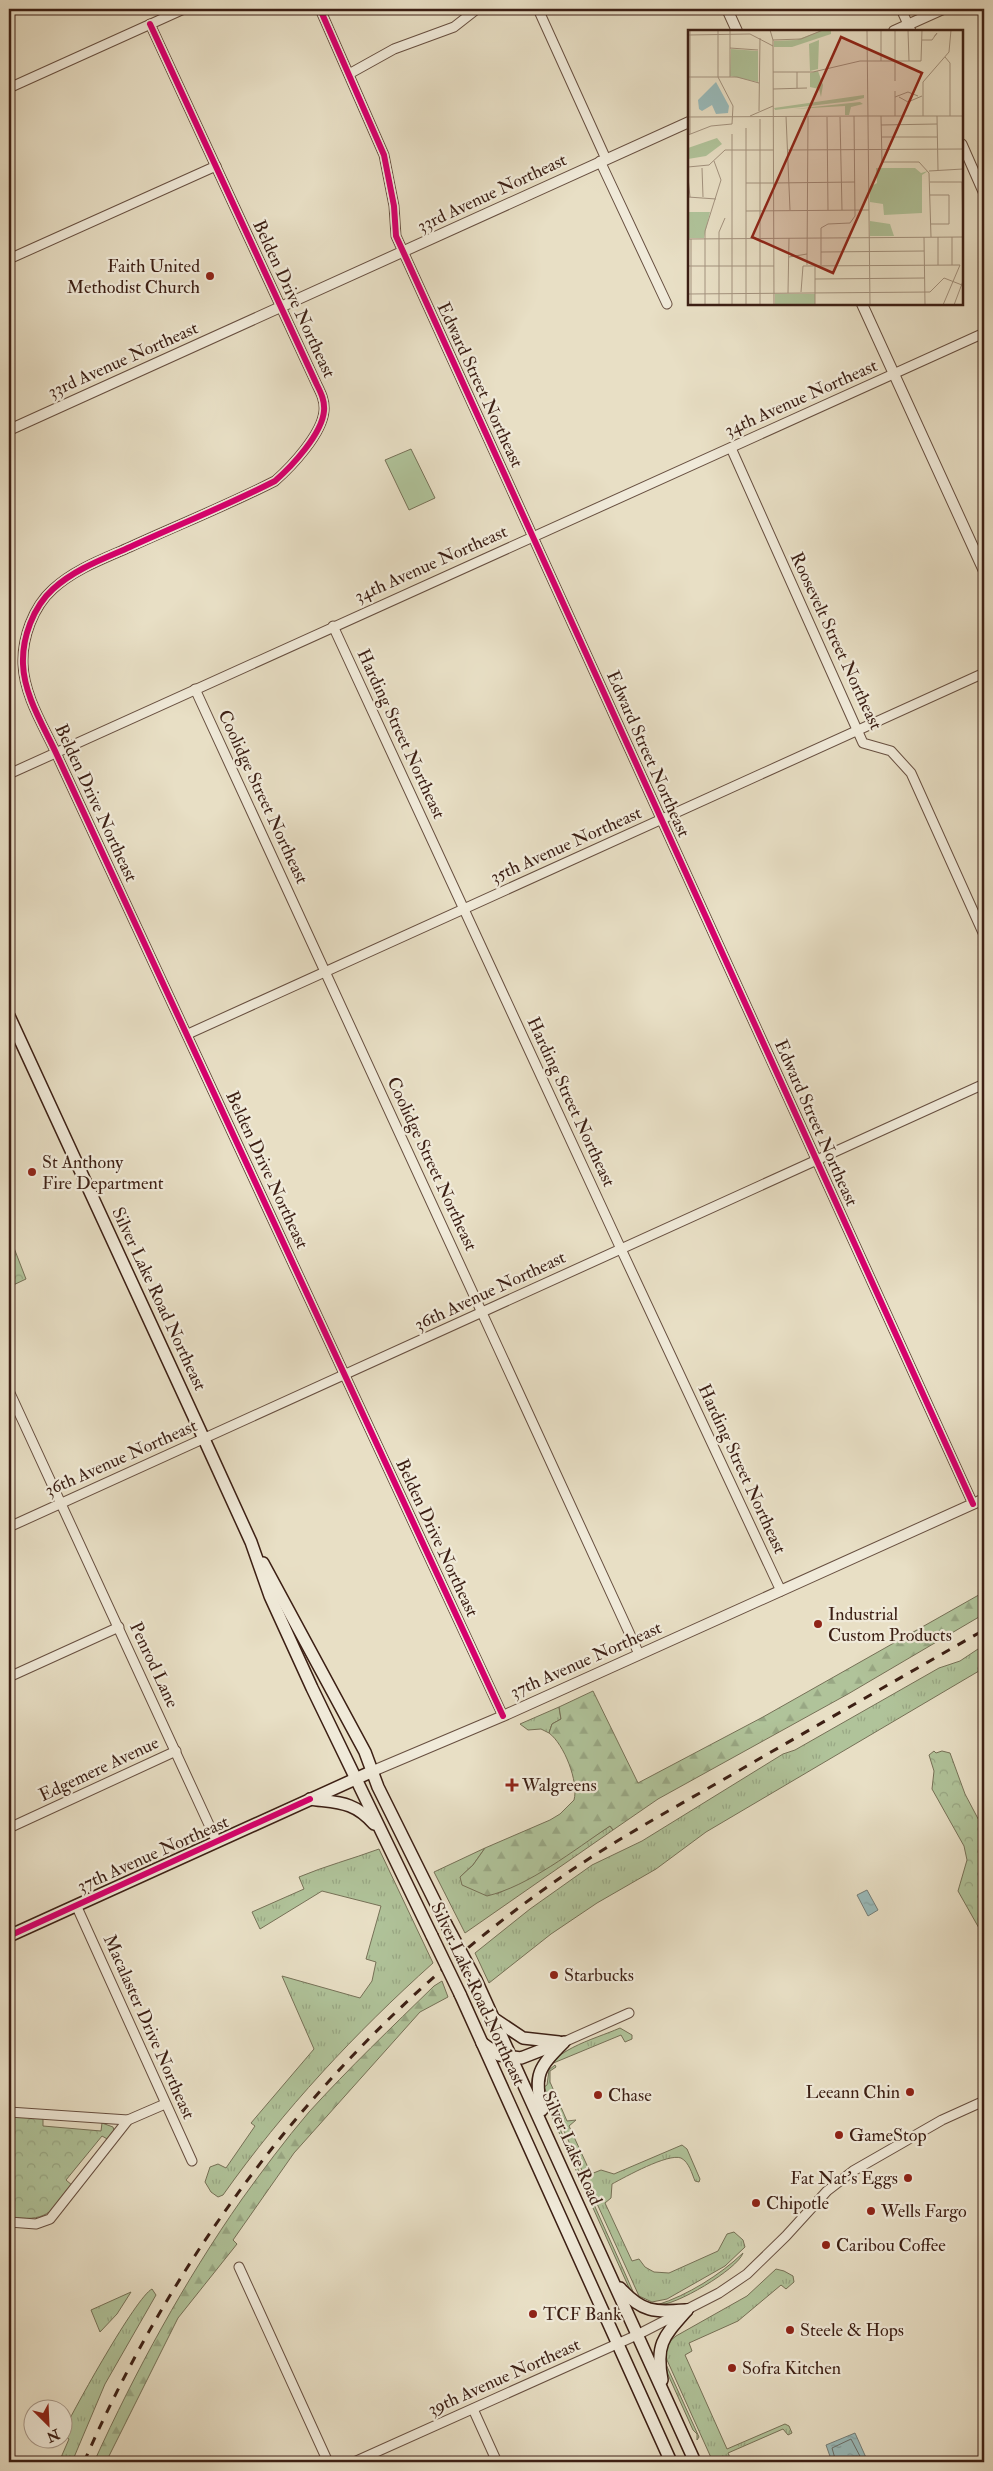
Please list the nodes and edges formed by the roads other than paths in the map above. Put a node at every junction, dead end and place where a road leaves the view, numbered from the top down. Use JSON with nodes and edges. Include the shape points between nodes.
{"nodes":[{"id":1,"x":184,"y":9,"type":"edge"},
{"id":2,"x":320,"y":9,"type":"edge"},
{"id":3,"x":477,"y":9,"type":"edge"},
{"id":4,"x":538,"y":9,"type":"edge"},
{"id":5,"x":727,"y":9,"type":"edge"},
{"id":6,"x":901,"y":9,"type":"edge"},
{"id":7,"x":943,"y":9,"type":"edge"},
{"id":8,"x":150,"y":24,"type":"junction"},
{"id":9,"x":910,"y":28,"type":"edge"},
{"id":10,"x":737,"y":30,"type":"edge"},
{"id":11,"x":349,"y":74,"type":"junction"},
{"id":12,"x":9,"y":88,"type":"edge"},
{"id":13,"x":688,"y":122,"type":"edge"},
{"id":14,"x":963,"y":146,"type":"edge"},
{"id":15,"x":603,"y":160,"type":"junction"},
{"id":16,"x":216,"y":166,"type":"junction"},
{"id":17,"x":984,"y":194,"type":"edge"},
{"id":18,"x":403,"y":251,"type":"junction"},
{"id":19,"x":9,"y":259,"type":"edge"},
{"id":20,"x":666,"y":304,"type":"dead end"},
{"id":21,"x":862,"y":305,"type":"edge"},
{"id":22,"x":281,"y":306,"type":"junction"},
{"id":23,"x":984,"y":333,"type":"edge"},
{"id":24,"x":895,"y":374,"type":"junction"},
{"id":25,"x":9,"y":430,"type":"edge"},
{"id":26,"x":731,"y":448,"type":"junction"},
{"id":27,"x":533,"y":536,"type":"junction"},
{"id":28,"x":984,"y":571,"type":"edge"},
{"id":29,"x":334,"y":626,"type":"junction"},
{"id":30,"x":984,"y":673,"type":"edge"},
{"id":31,"x":194,"y":688,"type":"junction"},
{"id":32,"x":858,"y":730,"type":"junction"},
{"id":33,"x":56,"y":753,"type":"junction"},
{"id":34,"x":9,"y":774,"type":"edge"},
{"id":35,"x":662,"y":819,"type":"junction"},
{"id":36,"x":464,"y":908,"type":"junction"},
{"id":37,"x":984,"y":935,"type":"edge"},
{"id":38,"x":326,"y":971,"type":"junction"},
{"id":39,"x":9,"y":1016,"type":"edge"},
{"id":40,"x":188,"y":1034,"type":"junction"},
{"id":41,"x":984,"y":1084,"type":"edge"},
{"id":42,"x":816,"y":1160,"type":"junction"},
{"id":43,"x":621,"y":1249,"type":"junction"},
{"id":44,"x":482,"y":1312,"type":"junction"},
{"id":45,"x":345,"y":1375,"type":"junction"},
{"id":46,"x":9,"y":1391,"type":"edge"},
{"id":47,"x":204,"y":1438,"type":"junction"},
{"id":48,"x":984,"y":1499,"type":"edge"},
{"id":49,"x":61,"y":1503,"type":"junction"},
{"id":50,"x":972,"y":1504,"type":"junction"},
{"id":51,"x":9,"y":1527,"type":"edge"},
{"id":52,"x":250,"y":1542,"type":"junction"},
{"id":53,"x":781,"y":1591,"type":"junction"},
{"id":54,"x":119,"y":1627,"type":"junction"},
{"id":55,"x":639,"y":1654,"type":"junction"},
{"id":56,"x":9,"y":1677,"type":"edge"},
{"id":57,"x":503,"y":1716,"type":"junction"},
{"id":58,"x":176,"y":1751,"type":"junction"},
{"id":59,"x":372,"y":1771,"type":"junction"},
{"id":60,"x":356,"y":1778,"type":"junction"},
{"id":61,"x":310,"y":1799,"type":"junction"},
{"id":62,"x":9,"y":1828,"type":"edge"},
{"id":63,"x":384,"y":1837,"type":"junction"},
{"id":64,"x":217,"y":1842,"type":"junction"},
{"id":65,"x":76,"y":1905,"type":"junction"},
{"id":66,"x":9,"y":1936,"type":"edge"},
{"id":67,"x":629,"y":2013,"type":"dead end"},
{"id":68,"x":494,"y":2019,"type":"junction"},
{"id":69,"x":481,"y":2042,"type":"junction"},
{"id":70,"x":564,"y":2042,"type":"junction"},
{"id":71,"x":511,"y":2057,"type":"junction"},
{"id":72,"x":984,"y":2101,"type":"edge"},
{"id":73,"x":166,"y":2104,"type":"junction"},
{"id":74,"x":9,"y":2112,"type":"edge"},
{"id":75,"x":128,"y":2120,"type":"junction"},
{"id":76,"x":550,"y":2139,"type":"junction"},
{"id":77,"x":192,"y":2161,"type":"dead end"},
{"id":78,"x":9,"y":2222,"type":"edge"},
{"id":79,"x":239,"y":2267,"type":"dead end"},
{"id":80,"x":613,"y":2281,"type":"junction"},
{"id":81,"x":687,"y":2310,"type":"junction"},
{"id":82,"x":637,"y":2335,"type":"junction"},
{"id":83,"x":618,"y":2344,"type":"junction"},
{"id":84,"x":666,"y":2398,"type":"junction"},
{"id":85,"x":473,"y":2409,"type":"junction"},
{"id":86,"x":328,"y":2462,"type":"edge"},
{"id":87,"x":354,"y":2462,"type":"edge"},
{"id":88,"x":497,"y":2462,"type":"edge"},
{"id":89,"x":671,"y":2462,"type":"edge"},
{"id":90,"x":695,"y":2462,"type":"edge"}],
"edges":[{"from":1,"to":8,"type":"street"},
{"from":2,"to":11,"type":"street","name":"Edward Street Northeast"},
{"from":3,"to":11,"type":"street","via":[[454,27],[394,49]]},
{"from":4,"to":15,"type":"street"},
{"from":5,"to":10,"type":"street"},
{"from":6,"to":9,"type":"street"},
{"from":7,"to":9,"type":"street"},
{"from":8,"to":12,"type":"street"},
{"from":8,"to":16,"type":"street","name":"Belden Drive Northeast"},
{"from":11,"to":18,"type":"street","name":"Edward Street Northeast","via":[[384,155],[396,236]]},
{"from":13,"to":15,"type":"street","name":"33rd Avenue Northeast"},
{"from":14,"to":17,"type":"street"},
{"from":15,"to":18,"type":"street","name":"33rd Avenue Northeast"},
{"from":15,"to":20,"type":"street"},
{"from":16,"to":19,"type":"street"},
{"from":16,"to":22,"type":"street","name":"Belden Drive Northeast"},
{"from":18,"to":22,"type":"street","name":"33rd Avenue Northeast"},
{"from":18,"to":27,"type":"street","name":"Edward Street Northeast"},
{"from":21,"to":24,"type":"street"},
{"from":22,"to":25,"type":"street","name":"33rd Avenue Northeast"},
{"from":22,"to":33,"type":"street","name":"Belden Drive Northeast","via":[[323,398],[324,412],[320,425],[289,468],[275,481],[84,568],[66,578],[38,607],[24,644],[23,664],[26,684]]},
{"from":23,"to":24,"type":"street","name":"34th Avenue Northeast"},
{"from":24,"to":26,"type":"street","name":"34th Avenue Northeast"},
{"from":24,"to":28,"type":"street"},
{"from":26,"to":27,"type":"street","name":"34th Avenue Northeast"},
{"from":26,"to":32,"type":"street","name":"Roosevelt Street Northeast"},
{"from":27,"to":29,"type":"street","name":"34th Avenue Northeast"},
{"from":27,"to":35,"type":"street","name":"Edward Street Northeast"},
{"from":29,"to":31,"type":"street","name":"34th Avenue Northeast"},
{"from":29,"to":36,"type":"street","name":"Harding Street Northeast"},
{"from":30,"to":32,"type":"street","name":"35th Avenue Northeast"},
{"from":31,"to":33,"type":"street","name":"34th Avenue Northeast"},
{"from":31,"to":38,"type":"street","name":"Coolidge Street Northeast"},
{"from":32,"to":35,"type":"street","name":"35th Avenue Northeast"},
{"from":32,"to":37,"type":"street","name":"Roosevelt Street Northeast","via":[[863,743],[891,751],[911,773]]},
{"from":33,"to":34,"type":"street","name":"34th Avenue Northeast"},
{"from":33,"to":40,"type":"street","name":"Belden Drive Northeast"},
{"from":35,"to":36,"type":"street","name":"35th Avenue Northeast"},
{"from":35,"to":42,"type":"street","name":"Edward Street Northeast"},
{"from":36,"to":38,"type":"street","name":"35th Avenue Northeast"},
{"from":36,"to":43,"type":"street","name":"Harding Street Northeast"},
{"from":38,"to":40,"type":"street","name":"35th Avenue Northeast"},
{"from":38,"to":44,"type":"street","name":"Coolidge Street Northeast"},
{"from":39,"to":47,"type":"main road","name":"Silver Lake Road Northeast"},
{"from":40,"to":45,"type":"street","name":"Belden Drive Northeast"},
{"from":41,"to":42,"type":"street","name":"36th Avenue Northeast"},
{"from":42,"to":43,"type":"street","name":"36th Avenue Northeast"},
{"from":42,"to":50,"type":"street","name":"Edward Street Northeast"},
{"from":43,"to":44,"type":"street","name":"36th Avenue Northeast"},
{"from":43,"to":53,"type":"street","name":"Harding Street Northeast"},
{"from":44,"to":45,"type":"street","name":"36th Avenue Northeast"},
{"from":44,"to":55,"type":"street","name":"Coolidge Street Northeast"},
{"from":45,"to":47,"type":"street","name":"36th Avenue Northeast"},
{"from":45,"to":57,"type":"street","name":"Belden Drive Northeast"},
{"from":46,"to":49,"type":"street","name":"Penrod Lane"},
{"from":47,"to":49,"type":"street","name":"36th Avenue Northeast"},
{"from":47,"to":52,"type":"main road","name":"Silver Lake Road Northeast"},
{"from":48,"to":50,"type":"street","name":"37th Avenue Northeast"},
{"from":49,"to":51,"type":"street","name":"36th Avenue Northeast"},
{"from":49,"to":54,"type":"street","name":"Penrod Lane"},
{"from":50,"to":53,"type":"street","name":"37th Avenue Northeast"},
{"from":52,"to":59,"type":"main road","name":"Silver Lake Road Northeast","via":[[280,1590]]},
{"from":52,"to":60,"type":"main road","name":"Silver Lake Road Northeast","via":[[270,1596]]},
{"from":53,"to":55,"type":"street","name":"37th Avenue Northeast"},
{"from":54,"to":56,"type":"street"},
{"from":54,"to":58,"type":"street","name":"Penrod Lane"},
{"from":55,"to":57,"type":"street","name":"37th Avenue Northeast"},
{"from":57,"to":59,"type":"street","name":"37th Avenue Northeast"},
{"from":58,"to":62,"type":"street","name":"Edgemere Avenue"},
{"from":58,"to":64,"type":"street","name":"Penrod Lane"},
{"from":59,"to":60,"type":"main road","name":"37th Avenue Northeast"},
{"from":59,"to":68,"type":"main road","name":"Silver Lake Road","bridge":true},
{"from":60,"to":61,"type":"main road","name":"37th Avenue Northeast"},
{"from":60,"to":63,"type":"main road","name":"Silver Lake Road Northeast"},
{"from":61,"to":63,"type":"main road","via":[[355,1807]]},
{"from":61,"to":64,"type":"main road","name":"37th Avenue Northeast"},
{"from":63,"to":69,"type":"main road","name":"Silver Lake Road Northeast","bridge":true},
{"from":64,"to":65,"type":"main road","name":"37th Avenue Northeast"},
{"from":65,"to":66,"type":"main road","name":"37th Avenue Northeast"},
{"from":65,"to":73,"type":"street","name":"Macalaster Drive Northeast"},
{"from":67,"to":70,"type":"street"},
{"from":68,"to":70,"type":"main road","via":[[519,2037]]},
{"from":68,"to":71,"type":"main road","name":"Silver Lake Road"},
{"from":69,"to":71,"type":"main road","via":[[499,2055]]},
{"from":69,"to":83,"type":"main road","name":"Silver Lake Road Northeast"},
{"from":70,"to":71,"type":"main road","via":[[529,2056]]},
{"from":70,"to":76,"type":"main road","via":[[546,2060],[538,2077],[537,2090]]},
{"from":71,"to":76,"type":"main road","name":"Silver Lake Road"},
{"from":72,"to":81,"type":"street","name":"39th Avenue Northeast","via":[[942,2120],[853,2170],[827,2191],[747,2274]]},
{"from":73,"to":75,"type":"street"},
{"from":73,"to":77,"type":"street","name":"Macalaster Drive Northeast"},
{"from":74,"to":75,"type":"street"},
{"from":75,"to":78,"type":"street","via":[[56,2215],[36,2224]]},
{"from":76,"to":80,"type":"main road","name":"Silver Lake Road"},
{"from":79,"to":86,"type":"street"},
{"from":80,"to":81,"type":"main road","via":[[633,2302],[645,2309],[657,2312]]},
{"from":80,"to":82,"type":"main road","name":"Silver Lake Road"},
{"from":81,"to":82,"type":"street","name":"39th Avenue Northeast"},
{"from":81,"to":84,"type":"main road","via":[[665,2334],[660,2347],[658,2358]]},
{"from":82,"to":83,"type":"street","name":"39th Avenue Northeast"},
{"from":82,"to":84,"type":"main road","name":"Silver Lake Road"},
{"from":83,"to":85,"type":"street","name":"39th Avenue Northeast"},
{"from":83,"to":89,"type":"main road","name":"Silver Lake Road Northeast"},
{"from":84,"to":90,"type":"main road","name":"Silver Lake Road"},
{"from":85,"to":87,"type":"street","name":"39th Avenue Northeast"},
{"from":85,"to":88,"type":"street"}]}
